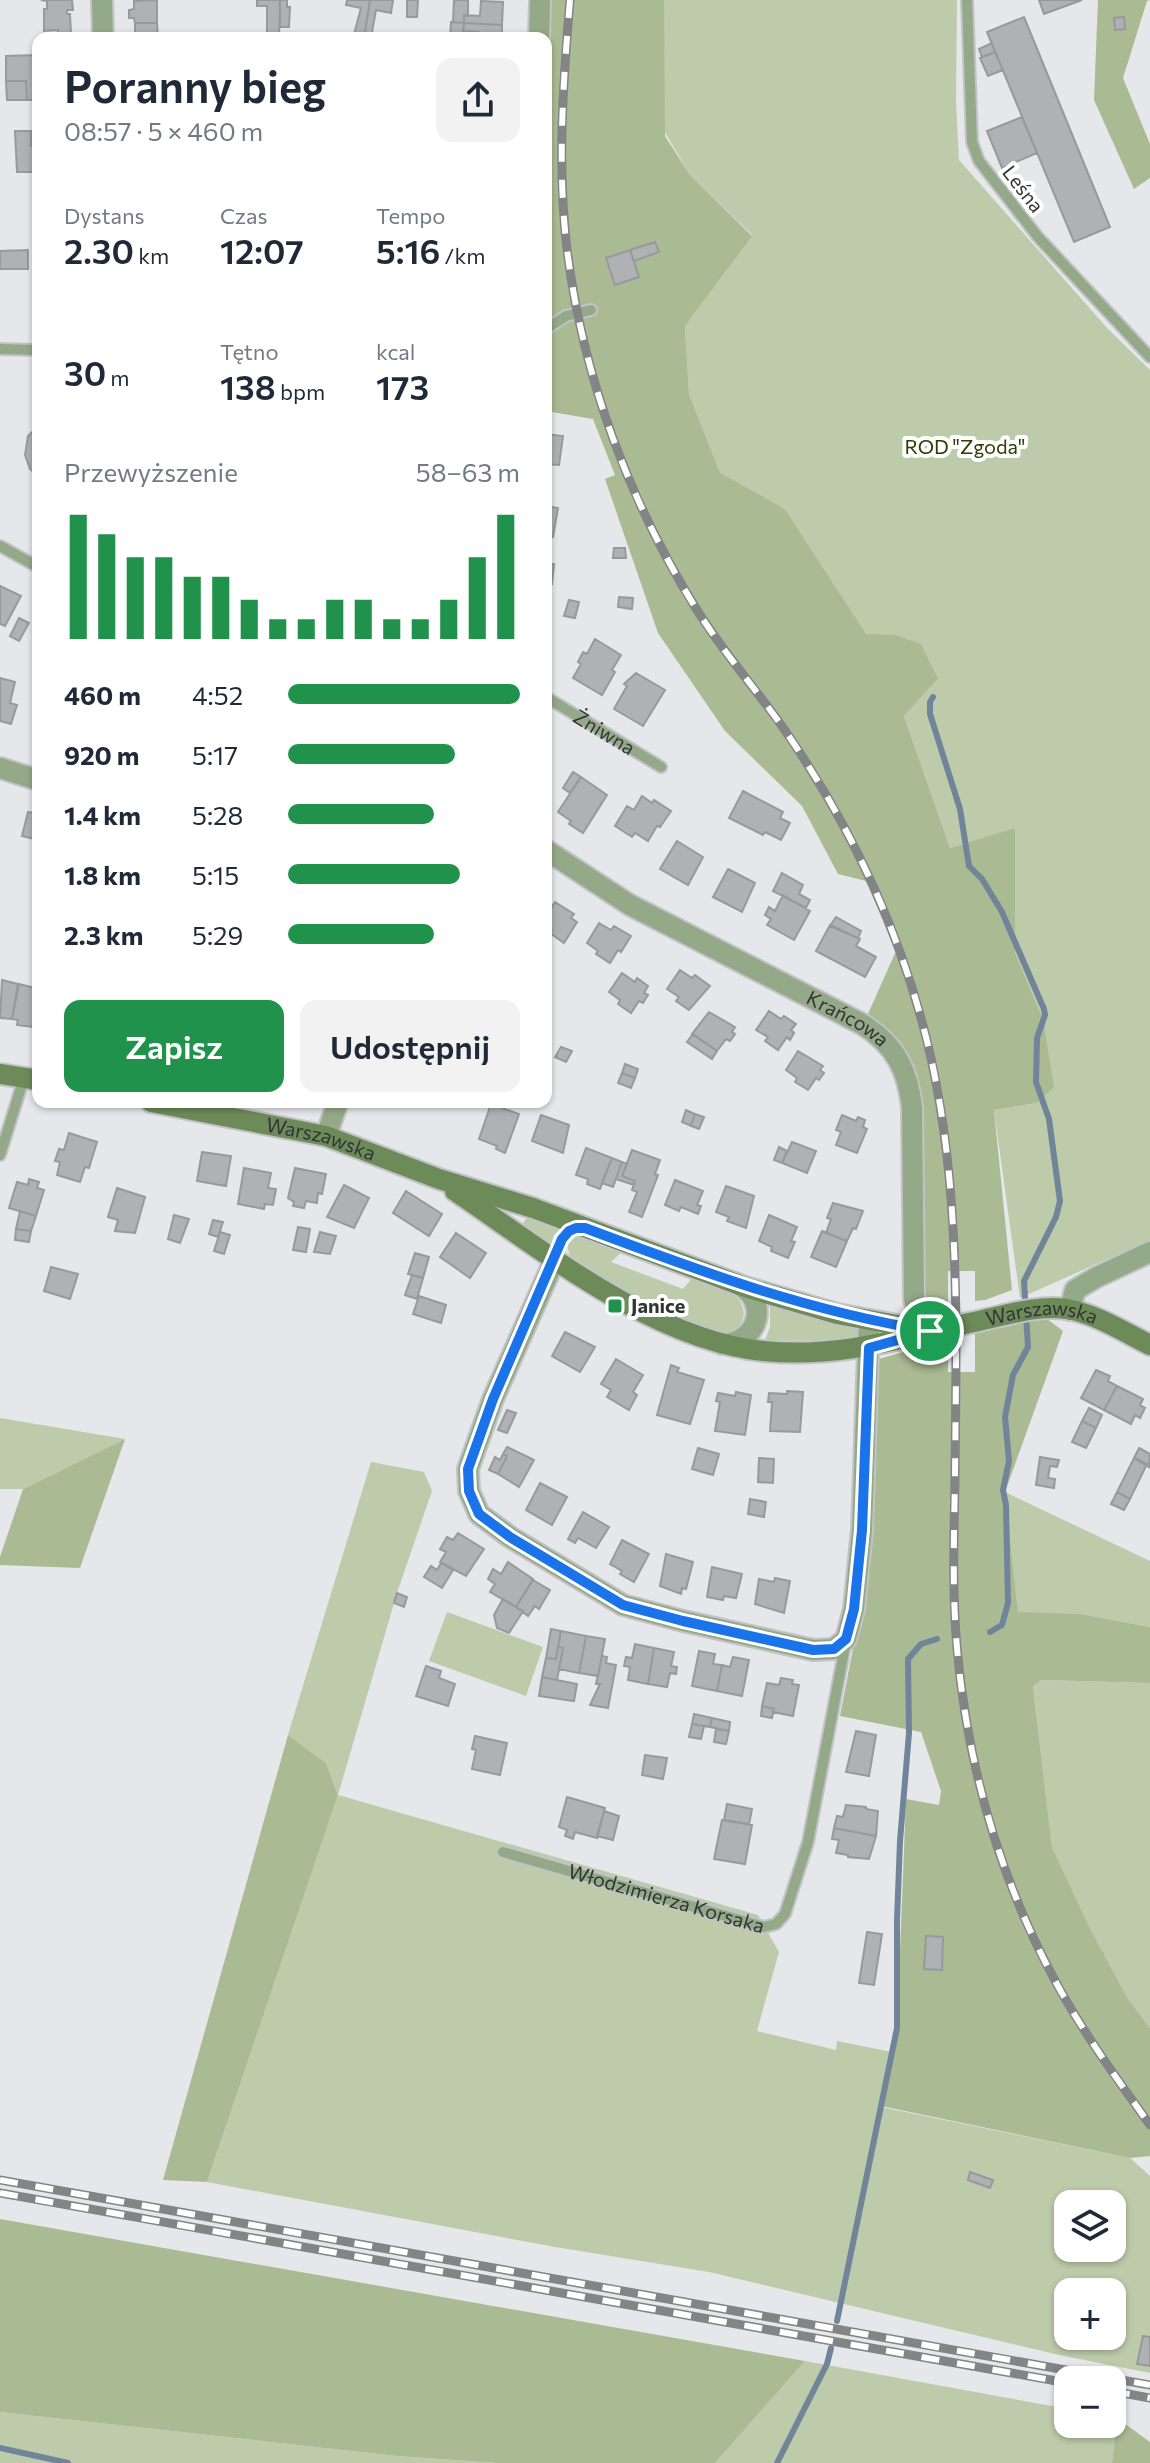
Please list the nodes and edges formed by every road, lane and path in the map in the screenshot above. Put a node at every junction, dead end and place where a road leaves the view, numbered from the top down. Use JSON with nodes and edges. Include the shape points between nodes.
{"nodes":[{"id":1,"x":102,"y":0,"type":"edge"},
{"id":2,"x":540,"y":0,"type":"edge"},
{"id":3,"x":967,"y":0,"type":"edge"},
{"id":4,"x":103,"y":32,"type":"edge"},
{"id":5,"x":539,"y":32,"type":"edge"},
{"id":6,"x":591,"y":310,"type":"dead end"},
{"id":7,"x":552,"y":325,"type":"edge"},
{"id":8,"x":0,"y":349,"type":"edge"},
{"id":9,"x":32,"y":350,"type":"edge"},
{"id":10,"x":1150,"y":357,"type":"edge"},
{"id":11,"x":0,"y":546,"type":"edge"},
{"id":12,"x":32,"y":564,"type":"edge"},
{"id":13,"x":552,"y":701,"type":"edge"},
{"id":14,"x":661,"y":767,"type":"dead end"},
{"id":15,"x":0,"y":768,"type":"edge"},
{"id":16,"x":32,"y":778,"type":"edge"},
{"id":17,"x":552,"y":854,"type":"edge"},
{"id":18,"x":0,"y":1074,"type":"edge"},
{"id":19,"x":31,"y":1079,"type":"edge"},
{"id":20,"x":182,"y":1108,"type":"edge"},
{"id":21,"x":336,"y":1108,"type":"edge"},
{"id":22,"x":326,"y":1136,"type":"junction"},
{"id":23,"x":0,"y":1155,"type":"edge"},
{"id":24,"x":439,"y":1179,"type":"junction"},
{"id":25,"x":585,"y":1228,"type":"junction"},
{"id":26,"x":1150,"y":1252,"type":"edge"},
{"id":27,"x":555,"y":1259,"type":"junction"},
{"id":28,"x":734,"y":1283,"type":"junction"},
{"id":29,"x":1070,"y":1310,"type":"junction"},
{"id":30,"x":869,"y":1321,"type":"junction"},
{"id":31,"x":930,"y":1331,"type":"junction"},
{"id":32,"x":715,"y":1343,"type":"junction"},
{"id":33,"x":1150,"y":1345,"type":"edge"},
{"id":34,"x":869,"y":1348,"type":"junction"},
{"id":35,"x":846,"y":1639,"type":"junction"},
{"id":36,"x":503,"y":1852,"type":"dead end"}],
"edges":[{"from":1,"to":4,"type":"street"},
{"from":2,"to":5,"type":"street"},
{"from":3,"to":10,"type":"lane","name":"Leśna","via":[[972,142],[979,161],[1038,237]]},
{"from":6,"to":7,"type":"lane"},
{"from":8,"to":9,"type":"lane"},
{"from":11,"to":12,"type":"lane"},
{"from":13,"to":14,"type":"lane","name":"Żniwna"},
{"from":15,"to":16,"type":"street"},
{"from":17,"to":31,"type":"street","name":"Krańcowa","via":[[630,905],[862,1024],[893,1050],[905,1068],[912,1108],[915,1307]]},
{"from":18,"to":19,"type":"street"},
{"from":19,"to":23,"type":"lane"},
{"from":20,"to":22,"type":"street","name":"Warszawska"},
{"from":21,"to":22,"type":"street"},
{"from":22,"to":24,"type":"street","name":"Warszawska"},
{"from":24,"to":25,"type":"street","name":"Warszawska"},
{"from":24,"to":27,"type":"street","name":"Warszawska"},
{"from":25,"to":27,"type":"lane","via":[[569,1231]]},
{"from":25,"to":28,"type":"street","name":"Warszawska"},
{"from":26,"to":29,"type":"street","via":[[1075,1290]]},
{"from":27,"to":32,"type":"street","name":"Warszawska","via":[[612,1295]]},
{"from":27,"to":35,"type":"street","via":[[468,1469],[469,1491],[479,1514],[623,1605],[813,1650],[834,1649]]},
{"from":28,"to":30,"type":"street","name":"Warszawska"},
{"from":28,"to":32,"type":"street","via":[[753,1298],[756,1322],[740,1341]]},
{"from":29,"to":31,"type":"street","name":"Warszawska","via":[[1029,1311]]},
{"from":29,"to":33,"type":"street","name":"Warszawska"},
{"from":30,"to":31,"type":"street","name":"Warszawska"},
{"from":30,"to":34,"type":"street","name":"Włodzimierza Korsaka"},
{"from":31,"to":34,"type":"street","name":"Warszawska"},
{"from":32,"to":34,"type":"street","name":"Warszawska","via":[[796,1353]]},
{"from":34,"to":35,"type":"street","name":"Włodzimierza Korsaka","via":[[862,1530]]},
{"from":35,"to":36,"type":"lane","name":"Włodzimierza Korsaka","via":[[808,1842],[785,1914],[776,1924],[764,1927]]}]}
